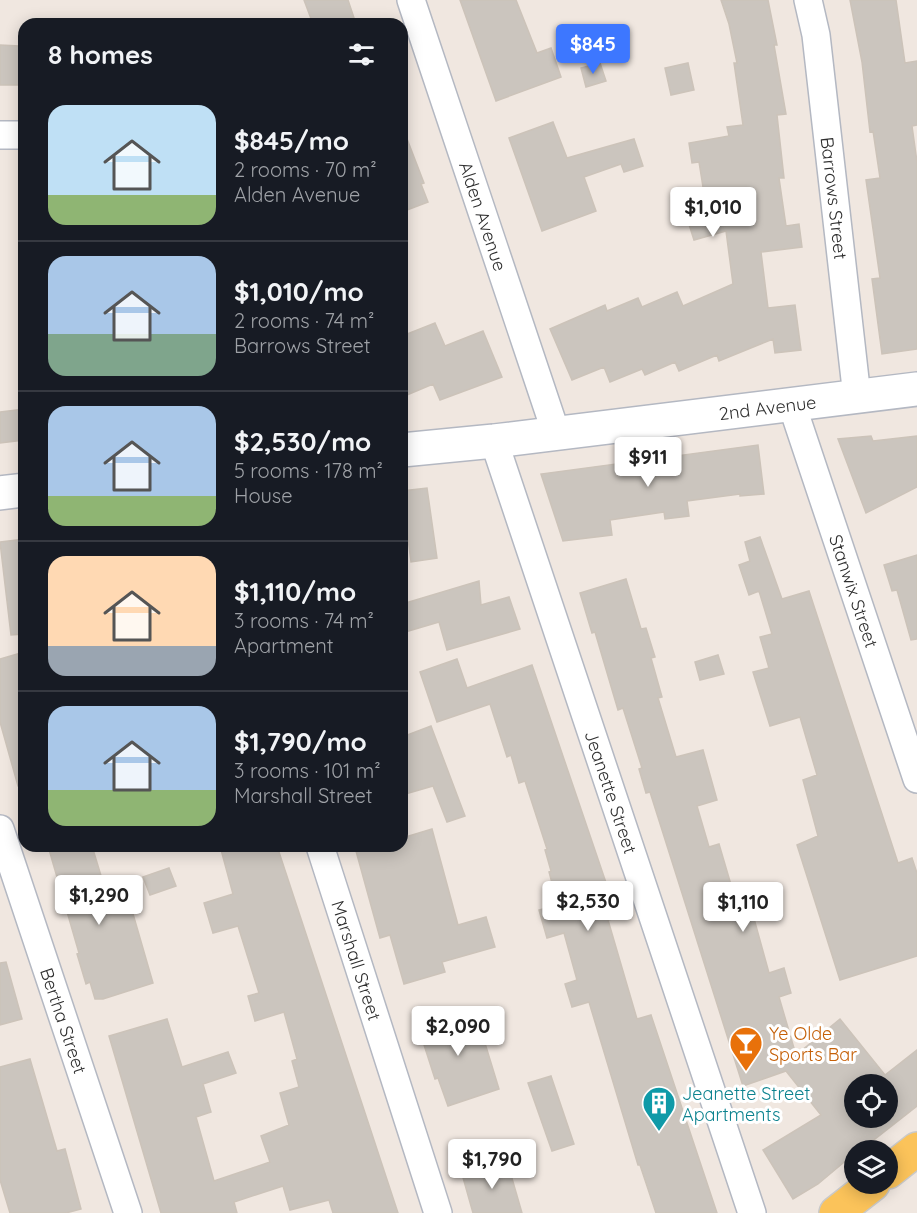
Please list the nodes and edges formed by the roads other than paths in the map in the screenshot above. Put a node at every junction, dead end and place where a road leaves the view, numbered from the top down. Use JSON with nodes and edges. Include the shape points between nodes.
{"nodes":[{"id":1,"x":411,"y":0,"type":"edge"},
{"id":2,"x":808,"y":0,"type":"edge"},
{"id":3,"x":0,"y":135,"type":"edge"},
{"id":4,"x":18,"y":135,"type":"edge"},
{"id":5,"x":917,"y":389,"type":"edge"},
{"id":6,"x":857,"y":397,"type":"junction"},
{"id":7,"x":792,"y":405,"type":"junction"},
{"id":8,"x":556,"y":432,"type":"junction"},
{"id":9,"x":494,"y":441,"type":"junction"},
{"id":10,"x":408,"y":449,"type":"edge"},
{"id":11,"x":18,"y":491,"type":"edge"},
{"id":12,"x":0,"y":493,"type":"edge"},
{"id":13,"x":917,"y":778,"type":"edge"},
{"id":14,"x":0,"y":829,"type":"edge"},
{"id":15,"x":322,"y":852,"type":"edge"},
{"id":16,"x":917,"y":1149,"type":"edge"},
{"id":17,"x":898,"y":1164,"type":"edge"},
{"id":18,"x":860,"y":1194,"type":"edge"},
{"id":19,"x":128,"y":1213,"type":"edge"},
{"id":20,"x":438,"y":1213,"type":"edge"},
{"id":21,"x":752,"y":1213,"type":"edge"},
{"id":22,"x":836,"y":1213,"type":"edge"}],
"edges":[{"from":1,"to":8,"type":"street","name":"Alden Avenue"},
{"from":2,"to":6,"type":"street","name":"Barrows Street","via":[[816,34]]},
{"from":3,"to":4,"type":"street"},
{"from":5,"to":6,"type":"street","name":"2nd Avenue"},
{"from":6,"to":7,"type":"street","name":"2nd Avenue"},
{"from":7,"to":8,"type":"street","name":"2nd Avenue"},
{"from":7,"to":13,"type":"street","name":"Stanwix Street"},
{"from":8,"to":9,"type":"street","name":"2nd Avenue"},
{"from":9,"to":10,"type":"street","name":"2nd Avenue"},
{"from":9,"to":21,"type":"street","name":"Jeanette Street"},
{"from":11,"to":12,"type":"street"},
{"from":14,"to":19,"type":"street","name":"Bertha Street"},
{"from":15,"to":20,"type":"street","name":"Marshall Street"},
{"from":16,"to":17,"type":"main road"},
{"from":18,"to":22,"type":"main road"}]}
